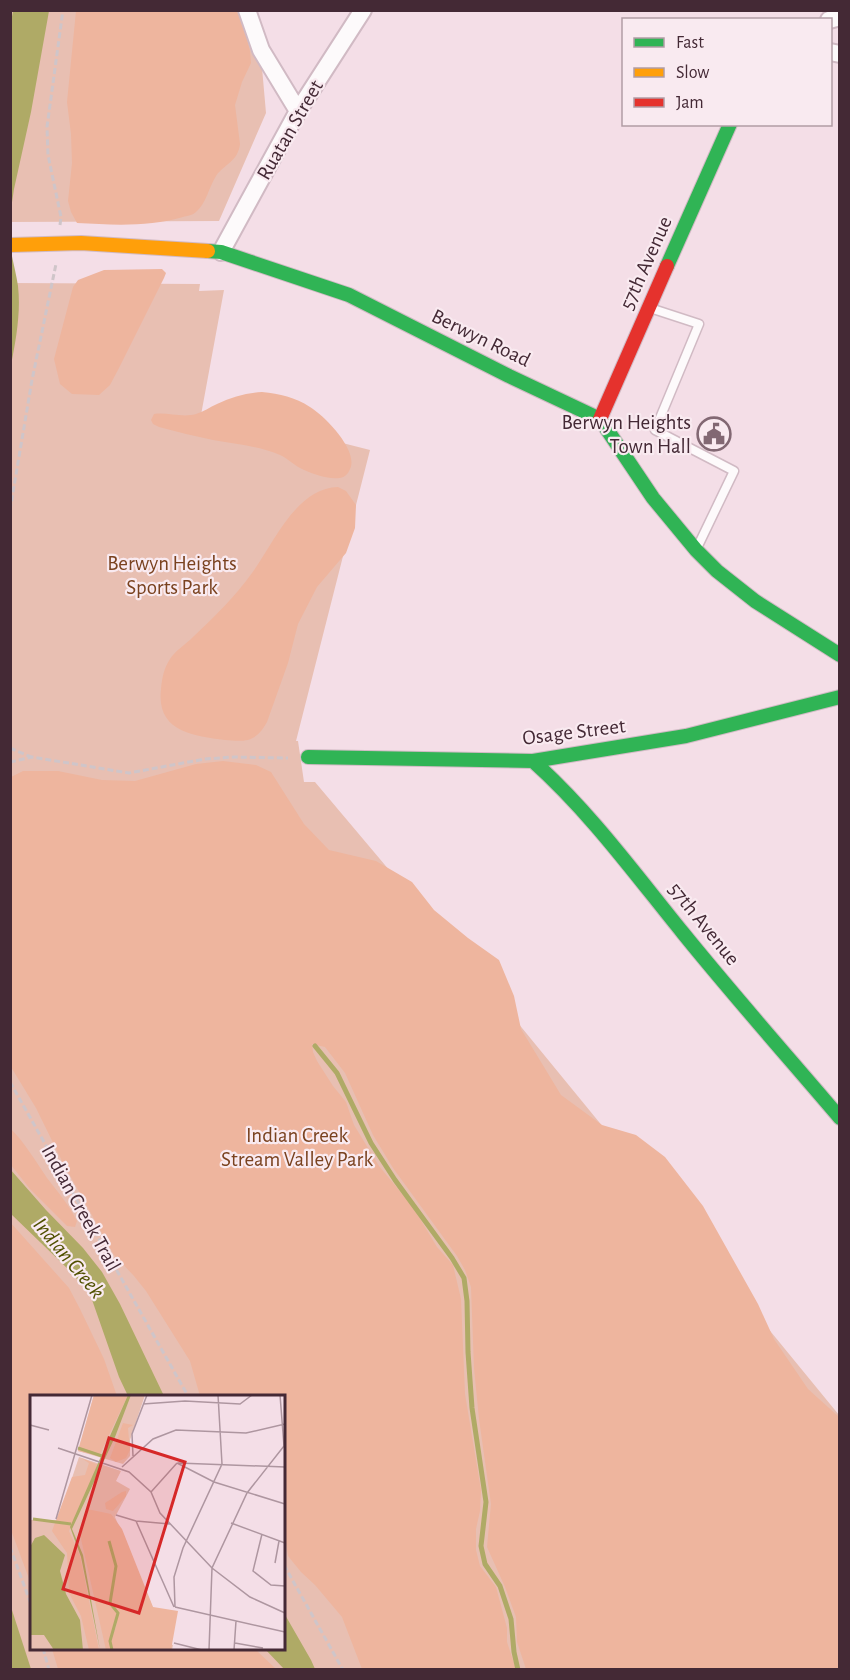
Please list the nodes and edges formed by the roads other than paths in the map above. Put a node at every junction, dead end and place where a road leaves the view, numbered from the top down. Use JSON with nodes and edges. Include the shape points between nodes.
{"nodes":[{"id":1,"x":247,"y":10,"type":"edge"},
{"id":2,"x":363,"y":10,"type":"edge"},
{"id":3,"x":298,"y":111,"type":"junction"},
{"id":4,"x":729,"y":126,"type":"edge"},
{"id":5,"x":17,"y":244,"type":"edge"},
{"id":6,"x":221,"y":252,"type":"junction"},
{"id":7,"x":649,"y":308,"type":"junction"},
{"id":8,"x":600,"y":419,"type":"junction"},
{"id":9,"x":696,"y":550,"type":"junction"},
{"id":10,"x":840,"y":655,"type":"edge"},
{"id":11,"x":840,"y":697,"type":"edge"},
{"id":12,"x":308,"y":757,"type":"road end"},
{"id":13,"x":533,"y":761,"type":"junction"},
{"id":14,"x":840,"y":1118,"type":"edge"}],
"edges":[{"from":1,"to":3,"type":"street","via":[[261,50]]},
{"from":2,"to":3,"type":"street","name":"Ruatan Street"},
{"from":3,"to":6,"type":"street","name":"Ruatan Street"},
{"from":4,"to":7,"type":"street","name":"57th Avenue"},
{"from":5,"to":6,"type":"street","name":"Berwyn Road","via":[[81,243]]},
{"from":6,"to":8,"type":"street","name":"Berwyn Road","via":[[349,295]]},
{"from":7,"to":8,"type":"street","name":"57th Avenue"},
{"from":7,"to":9,"type":"lane","via":[[699,324],[655,430],[734,471]]},
{"from":8,"to":9,"type":"street","name":"Berwyn Road","via":[[653,498]]},
{"from":9,"to":10,"type":"street","name":"Berwyn Road","via":[[735,587]]},
{"from":11,"to":13,"type":"street","name":"Osage Street","via":[[686,736]]},
{"from":12,"to":13,"type":"street","name":"Osage Street"},
{"from":13,"to":14,"type":"street","name":"57th Avenue","via":[[589,817]]}]}
